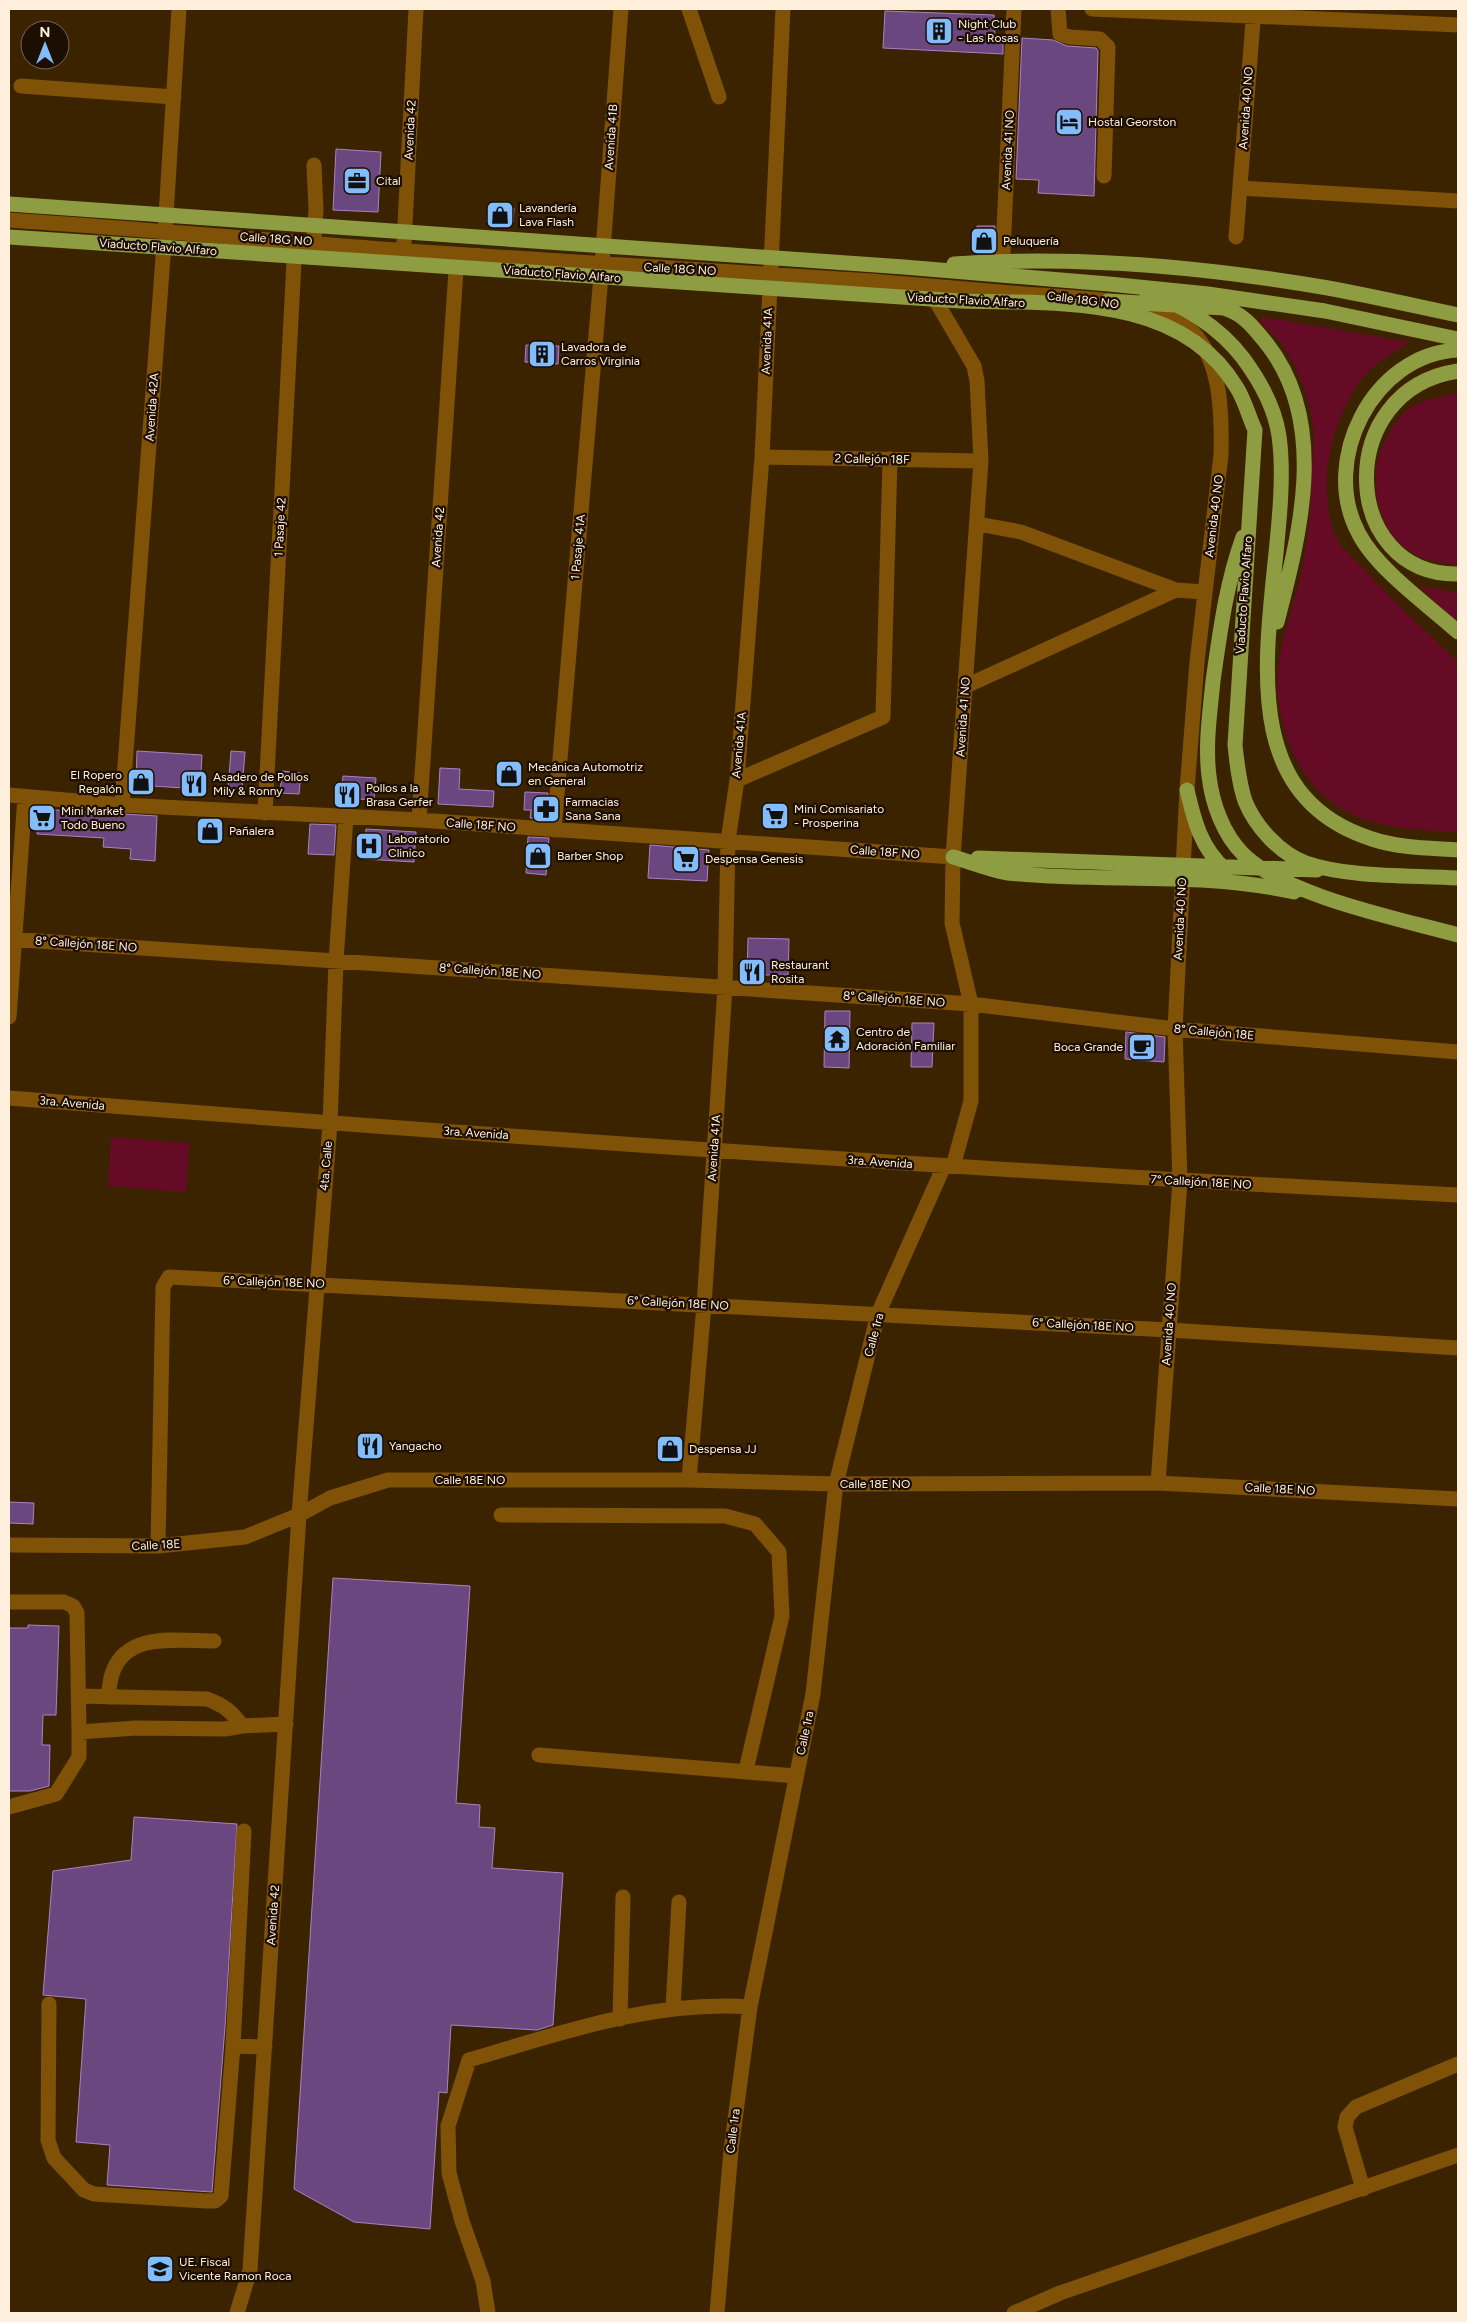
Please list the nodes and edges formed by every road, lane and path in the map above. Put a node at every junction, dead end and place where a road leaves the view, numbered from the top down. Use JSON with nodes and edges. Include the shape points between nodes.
{"nodes":[{"id":1,"x":179,"y":9,"type":"edge"},
{"id":2,"x":416,"y":9,"type":"edge"},
{"id":3,"x":621,"y":9,"type":"edge"},
{"id":4,"x":690,"y":9,"type":"edge"},
{"id":5,"x":783,"y":9,"type":"edge"},
{"id":6,"x":1014,"y":9,"type":"edge"},
{"id":7,"x":1058,"y":9,"type":"edge"},
{"id":8,"x":1092,"y":9,"type":"edge"},
{"id":9,"x":1254,"y":12,"type":"edge"},
{"id":10,"x":1426,"y":16,"type":"edge"},
{"id":11,"x":1458,"y":25,"type":"edge"},
{"id":12,"x":21,"y":86,"type":"dead end"},
{"id":13,"x":174,"y":97,"type":"junction"},
{"id":14,"x":719,"y":97,"type":"dead end"},
{"id":15,"x":314,"y":165,"type":"dead end"},
{"id":16,"x":1104,"y":176,"type":"dead end"},
{"id":17,"x":1240,"y":188,"type":"junction"},
{"id":18,"x":1458,"y":201,"type":"edge"},
{"id":19,"x":9,"y":204,"type":"edge"},
{"id":20,"x":9,"y":220,"type":"edge"},
{"id":21,"x":166,"y":231,"type":"junction"},
{"id":22,"x":9,"y":236,"type":"edge"},
{"id":23,"x":1236,"y":237,"type":"dead end"},
{"id":24,"x":295,"y":240,"type":"junction"},
{"id":25,"x":314,"y":242,"type":"junction"},
{"id":26,"x":404,"y":250,"type":"junction"},
{"id":27,"x":457,"y":254,"type":"junction"},
{"id":28,"x":602,"y":264,"type":"junction"},
{"id":29,"x":904,"y":267,"type":"junction"},
{"id":30,"x":769,"y":274,"type":"junction"},
{"id":31,"x":1109,"y":284,"type":"junction"},
{"id":32,"x":927,"y":285,"type":"junction"},
{"id":33,"x":1001,"y":292,"type":"junction"},
{"id":34,"x":1108,"y":301,"type":"junction"},
{"id":35,"x":1458,"y":315,"type":"edge"},
{"id":36,"x":1458,"y":339,"type":"edge"},
{"id":37,"x":1458,"y":350,"type":"edge"},
{"id":38,"x":1209,"y":358,"type":"joint"},
{"id":39,"x":1458,"y":370,"type":"edge"},
{"id":40,"x":762,"y":457,"type":"junction"},
{"id":41,"x":890,"y":459,"type":"junction"},
{"id":42,"x":981,"y":461,"type":"junction"},
{"id":43,"x":1250,"y":517,"type":"junction"},
{"id":44,"x":978,"y":524,"type":"junction"},
{"id":45,"x":1458,"y":574,"type":"edge"},
{"id":46,"x":1176,"y":590,"type":"junction"},
{"id":47,"x":1204,"y":592,"type":"junction"},
{"id":48,"x":1458,"y":632,"type":"edge"},
{"id":49,"x":1269,"y":652,"type":"junction"},
{"id":50,"x":966,"y":686,"type":"junction"},
{"id":51,"x":737,"y":780,"type":"junction"},
{"id":52,"x":1187,"y":790,"type":"junction"},
{"id":53,"x":9,"y":795,"type":"edge"},
{"id":54,"x":25,"y":797,"type":"junction"},
{"id":55,"x":122,"y":805,"type":"junction"},
{"id":56,"x":265,"y":813,"type":"junction"},
{"id":57,"x":346,"y":817,"type":"junction"},
{"id":58,"x":419,"y":820,"type":"junction"},
{"id":59,"x":554,"y":830,"type":"junction"},
{"id":60,"x":728,"y":841,"type":"junction"},
{"id":61,"x":1458,"y":850,"type":"edge"},
{"id":62,"x":956,"y":858,"type":"junction"},
{"id":63,"x":1341,"y":871,"type":"junction"},
{"id":64,"x":1458,"y":878,"type":"edge"},
{"id":65,"x":1182,"y":880,"type":"junction"},
{"id":66,"x":1270,"y":886,"type":"junction"},
{"id":67,"x":1340,"y":902,"type":"junction"},
{"id":68,"x":1458,"y":935,"type":"edge"},
{"id":69,"x":11,"y":939,"type":"edge"},
{"id":70,"x":336,"y":961,"type":"junction"},
{"id":71,"x":726,"y":988,"type":"junction"},
{"id":72,"x":971,"y":1004,"type":"junction"},
{"id":73,"x":9,"y":1017,"type":"edge"},
{"id":74,"x":1175,"y":1030,"type":"junction"},
{"id":75,"x":1458,"y":1052,"type":"edge"},
{"id":76,"x":9,"y":1098,"type":"edge"},
{"id":77,"x":330,"y":1124,"type":"junction"},
{"id":78,"x":714,"y":1149,"type":"junction"},
{"id":79,"x":949,"y":1162,"type":"junction"},
{"id":80,"x":1180,"y":1181,"type":"junction"},
{"id":81,"x":1458,"y":1195,"type":"edge"},
{"id":82,"x":316,"y":1283,"type":"junction"},
{"id":83,"x":704,"y":1305,"type":"junction"},
{"id":84,"x":878,"y":1314,"type":"junction"},
{"id":85,"x":1169,"y":1330,"type":"junction"},
{"id":86,"x":1458,"y":1348,"type":"edge"},
{"id":87,"x":689,"y":1480,"type":"junction"},
{"id":88,"x":1158,"y":1482,"type":"junction"},
{"id":89,"x":836,"y":1484,"type":"junction"},
{"id":90,"x":1458,"y":1499,"type":"edge"},
{"id":91,"x":299,"y":1515,"type":"junction"},
{"id":92,"x":500,"y":1515,"type":"dead end"},
{"id":93,"x":9,"y":1545,"type":"edge"},
{"id":94,"x":158,"y":1546,"type":"junction"},
{"id":95,"x":9,"y":1602,"type":"edge"},
{"id":96,"x":214,"y":1641,"type":"dead end"},
{"id":97,"x":78,"y":1696,"type":"junction"},
{"id":98,"x":108,"y":1697,"type":"junction"},
{"id":99,"x":286,"y":1724,"type":"junction"},
{"id":100,"x":242,"y":1726,"type":"junction"},
{"id":101,"x":79,"y":1732,"type":"junction"},
{"id":102,"x":539,"y":1755,"type":"dead end"},
{"id":103,"x":746,"y":1770,"type":"junction"},
{"id":104,"x":796,"y":1776,"type":"junction"},
{"id":105,"x":9,"y":1807,"type":"edge"},
{"id":106,"x":244,"y":1831,"type":"dead end"},
{"id":107,"x":623,"y":1897,"type":"dead end"},
{"id":108,"x":679,"y":1902,"type":"dead end"},
{"id":109,"x":49,"y":2004,"type":"dead end"},
{"id":110,"x":750,"y":2007,"type":"junction"},
{"id":111,"x":673,"y":2008,"type":"junction"},
{"id":112,"x":620,"y":2019,"type":"junction"},
{"id":113,"x":233,"y":2046,"type":"junction"},
{"id":114,"x":264,"y":2047,"type":"junction"},
{"id":115,"x":1458,"y":2064,"type":"edge"},
{"id":116,"x":1458,"y":2155,"type":"edge"},
{"id":117,"x":1363,"y":2188,"type":"junction"},
{"id":118,"x":237,"y":2313,"type":"edge"},
{"id":119,"x":488,"y":2313,"type":"edge"},
{"id":120,"x":717,"y":2313,"type":"edge"},
{"id":121,"x":1014,"y":2313,"type":"edge"}],
"edges":[{"from":1,"to":13,"type":"street","name":"Avenida 42A"},
{"from":2,"to":26,"type":"street","name":"Avenida 42"},
{"from":3,"to":28,"type":"street","name":"Avenida 41B"},
{"from":4,"to":14,"type":"street"},
{"from":5,"to":30,"type":"street","name":"Avenida 41A"},
{"from":6,"to":33,"type":"street","name":"Avenida 41 NO"},
{"from":7,"to":16,"type":"street","via":[[1060,34],[1100,39],[1108,47]]},
{"from":8,"to":9,"type":"street"},
{"from":9,"to":10,"type":"street"},
{"from":9,"to":17,"type":"street","name":"Avenida 40 NO"},
{"from":10,"to":11,"type":"street"},
{"from":12,"to":13,"type":"street"},
{"from":13,"to":21,"type":"street","name":"Avenida 42A"},
{"from":15,"to":25,"type":"street"},
{"from":17,"to":18,"type":"street"},
{"from":17,"to":23,"type":"street","name":"Avenida 40 NO"},
{"from":19,"to":29,"type":"main road","name":"Viaducto Flavio Alfaro"},
{"from":20,"to":21,"type":"street","name":"Calle 18G NO"},
{"from":21,"to":24,"type":"street","name":"Calle 18G NO"},
{"from":21,"to":55,"type":"street","name":"Avenida 42A"},
{"from":22,"to":43,"type":"main road","name":"Viaducto Flavio Alfaro","via":[[1116,310],[1151,319],[1184,333],[1216,361],[1237,388],[1255,430]]},
{"from":24,"to":25,"type":"street","name":"Calle 18G NO"},
{"from":24,"to":56,"type":"street","name":"1 Pasaje 42"},
{"from":25,"to":26,"type":"street","name":"Calle 18G NO"},
{"from":26,"to":27,"type":"street","name":"Calle 18G NO"},
{"from":27,"to":28,"type":"street","name":"Calle 18G NO"},
{"from":27,"to":58,"type":"street","name":"Avenida 42"},
{"from":28,"to":30,"type":"street","name":"Calle 18G NO"},
{"from":28,"to":59,"type":"street","name":"1 Pasaje 41A"},
{"from":29,"to":31,"type":"main road","name":"Viaducto Flavio Alfaro"},
{"from":29,"to":35,"type":"main road","via":[[1054,259],[1191,270],[1327,288]]},
{"from":30,"to":32,"type":"street","name":"Calle 18G NO"},
{"from":30,"to":40,"type":"street","name":"Avenida 41A"},
{"from":31,"to":36,"type":"main road","name":"Viaducto Flavio Alfaro","via":[[1286,305]]},
{"from":31,"to":49,"type":"main road","via":[[1182,308],[1218,331],[1245,361],[1267,399],[1279,435],[1281,454]]},
{"from":32,"to":33,"type":"street","name":"Calle 18G NO"},
{"from":32,"to":42,"type":"street","name":"Avenida 41 NO","via":[[974,366]]},
{"from":33,"to":34,"type":"street","name":"Calle 18G NO"},
{"from":34,"to":38,"type":"street","name":"Calle 18G NO","via":[[1160,313],[1177,321],[1192,331]]},
{"from":34,"to":49,"type":"main road","via":[[1224,308],[1237,312],[1272,351],[1292,390],[1301,418],[1304,446],[1295,552]]},
{"from":37,"to":48,"type":"main road","via":[[1428,356],[1405,367],[1374,394],[1351,442],[1346,488],[1349,512],[1358,534],[1373,556]]},
{"from":38,"to":47,"type":"street","name":"Avenida 40 NO","via":[[1218,390],[1222,438]]},
{"from":39,"to":45,"type":"main road","via":[[1422,381],[1390,406],[1371,444],[1366,485],[1378,528],[1399,554],[1427,571]]},
{"from":40,"to":41,"type":"street","name":"2 Callejón 18F"},
{"from":40,"to":51,"type":"street","name":"Avenida 41A"},
{"from":41,"to":42,"type":"street","name":"2 Callejón 18F"},
{"from":41,"to":51,"type":"street","via":[[883,718]]},
{"from":42,"to":44,"type":"street","name":"Avenida 41 NO"},
{"from":43,"to":63,"type":"main road","name":"Viaducto Flavio Alfaro","via":[[1236,710],[1238,778],[1246,803],[1260,827],[1281,848],[1305,862]]},
{"from":43,"to":67,"type":"main road","via":[[1225,598],[1210,710],[1209,776],[1221,821],[1243,854],[1288,883]]},
{"from":44,"to":46,"type":"street","via":[[1020,532]]},
{"from":44,"to":50,"type":"street","name":"Avenida 41 NO"},
{"from":46,"to":47,"type":"street"},
{"from":46,"to":50,"type":"street"},
{"from":47,"to":52,"type":"street","name":"Avenida 40 NO"},
{"from":49,"to":61,"type":"main road","via":[[1267,684],[1272,732],[1287,772],[1311,804],[1327,818],[1373,840]]},
{"from":50,"to":62,"type":"street","name":"Avenida 41 NO"},
{"from":51,"to":60,"type":"street","name":"Avenida 41A"},
{"from":52,"to":65,"type":"street","name":"Avenida 40 NO"},
{"from":52,"to":66,"type":"main road","via":[[1196,827],[1214,860],[1227,871]]},
{"from":53,"to":54,"type":"street","name":"Calle 18F NO"},
{"from":54,"to":55,"type":"street","name":"Calle 18F NO"},
{"from":54,"to":69,"type":"street"},
{"from":55,"to":56,"type":"street","name":"Calle 18F NO"},
{"from":56,"to":57,"type":"street","name":"Calle 18F NO"},
{"from":57,"to":58,"type":"street","name":"Calle 18F NO"},
{"from":57,"to":70,"type":"street","name":"4ta. Calle"},
{"from":58,"to":59,"type":"street","name":"Calle 18F NO"},
{"from":59,"to":60,"type":"street","name":"Calle 18F NO"},
{"from":60,"to":62,"type":"street","name":"Calle 18F NO"},
{"from":60,"to":71,"type":"street","name":"Avenida 41A"},
{"from":62,"to":63,"type":"main road"},
{"from":62,"to":65,"type":"main road","via":[[1007,872]]},
{"from":62,"to":72,"type":"street","name":"Avenida 41 NO","via":[[952,923]]},
{"from":63,"to":64,"type":"main road","name":"Viaducto Flavio Alfaro"},
{"from":65,"to":66,"type":"main road"},
{"from":65,"to":74,"type":"street","name":"Avenida 40 NO"},
{"from":66,"to":67,"type":"main road"},
{"from":67,"to":68,"type":"main road"},
{"from":69,"to":70,"type":"street","name":"8° Callejón 18E NO"},
{"from":69,"to":73,"type":"street"},
{"from":70,"to":71,"type":"street","name":"8° Callejón 18E NO"},
{"from":70,"to":77,"type":"street","name":"4ta. Calle"},
{"from":71,"to":72,"type":"street","name":"8° Callejón 18E NO"},
{"from":71,"to":78,"type":"street","name":"Avenida 41A"},
{"from":72,"to":74,"type":"street","name":"8° Callejón 18E"},
{"from":72,"to":79,"type":"street","name":"Avenida 41 NO","via":[[971,1101]]},
{"from":74,"to":75,"type":"street","name":"8° Callejón 18E"},
{"from":74,"to":80,"type":"street","name":"Avenida 40 NO"},
{"from":76,"to":77,"type":"street","name":"3ra. Avenida"},
{"from":77,"to":78,"type":"street","name":"3ra. Avenida"},
{"from":77,"to":82,"type":"street","name":"4ta. Calle"},
{"from":78,"to":79,"type":"street","name":"3ra. Avenida"},
{"from":78,"to":83,"type":"street","name":"Avenida 41A"},
{"from":79,"to":80,"type":"street","name":"7° Callejón 18E NO"},
{"from":79,"to":84,"type":"street","name":"Calle 1ra"},
{"from":80,"to":81,"type":"street","name":"7° Callejón 18E NO"},
{"from":80,"to":85,"type":"street","name":"Avenida 40 NO"},
{"from":82,"to":83,"type":"street","name":"6° Callejón 18E NO"},
{"from":82,"to":91,"type":"street","name":"4ta. Calle"},
{"from":82,"to":94,"type":"street","name":"6° Callejón 18E NO","via":[[169,1277],[165,1280]]},
{"from":83,"to":84,"type":"street","name":"6° Callejón 18E NO"},
{"from":83,"to":87,"type":"street","name":"Avenida 41A"},
{"from":84,"to":85,"type":"street","name":"6° Callejón 18E NO"},
{"from":84,"to":89,"type":"street","name":"Calle 1ra"},
{"from":85,"to":86,"type":"street","name":"6° Callejón 18E NO"},
{"from":85,"to":88,"type":"street","name":"Avenida 40 NO"},
{"from":87,"to":89,"type":"street","name":"Calle 18E NO"},
{"from":87,"to":91,"type":"street","name":"Calle 18E NO","via":[[388,1480],[330,1498]]},
{"from":88,"to":89,"type":"street","name":"Calle 18E NO"},
{"from":88,"to":90,"type":"street","name":"Calle 18E NO"},
{"from":89,"to":104,"type":"street","name":"Calle 1ra","via":[[813,1694]]},
{"from":91,"to":94,"type":"street","name":"Calle 18E","via":[[245,1537]]},
{"from":91,"to":99,"type":"street","name":"Avenida 42"},
{"from":92,"to":103,"type":"street","via":[[726,1516],[755,1524],[769,1538],[779,1552],[782,1616]]},
{"from":93,"to":94,"type":"street","name":"Calle 18E"},
{"from":95,"to":97,"type":"street","via":[[64,1602],[73,1606],[77,1613]]},
{"from":96,"to":98,"type":"street","via":[[145,1642],[126,1651],[112,1673]]},
{"from":97,"to":98,"type":"street"},
{"from":97,"to":101,"type":"street"},
{"from":98,"to":100,"type":"street","via":[[207,1699],[222,1704]]},
{"from":99,"to":100,"type":"street"},
{"from":99,"to":114,"type":"street","name":"Avenida 42"},
{"from":100,"to":101,"type":"street"},
{"from":101,"to":105,"type":"street","via":[[79,1757],[56,1794]]},
{"from":102,"to":103,"type":"street"},
{"from":103,"to":104,"type":"street"},
{"from":104,"to":110,"type":"street","name":"Calle 1ra"},
{"from":106,"to":113,"type":"street"},
{"from":107,"to":112,"type":"street"},
{"from":108,"to":111,"type":"street"},
{"from":109,"to":113,"type":"street","via":[[50,2150],[77,2184],[94,2194],[206,2200],[221,2196]]},
{"from":110,"to":111,"type":"street"},
{"from":110,"to":120,"type":"street","name":"Calle 1ra","via":[[730,2150]]},
{"from":111,"to":112,"type":"street"},
{"from":112,"to":119,"type":"street","via":[[585,2025],[469,2060],[448,2126],[449,2173],[483,2281]]},
{"from":113,"to":114,"type":"street"},
{"from":114,"to":118,"type":"street","name":"Avenida 42","via":[[250,2270]]},
{"from":115,"to":117,"type":"street","via":[[1356,2107],[1347,2117],[1345,2127]]},
{"from":116,"to":117,"type":"street"},
{"from":117,"to":121,"type":"street","via":[[1060,2293]]}]}
